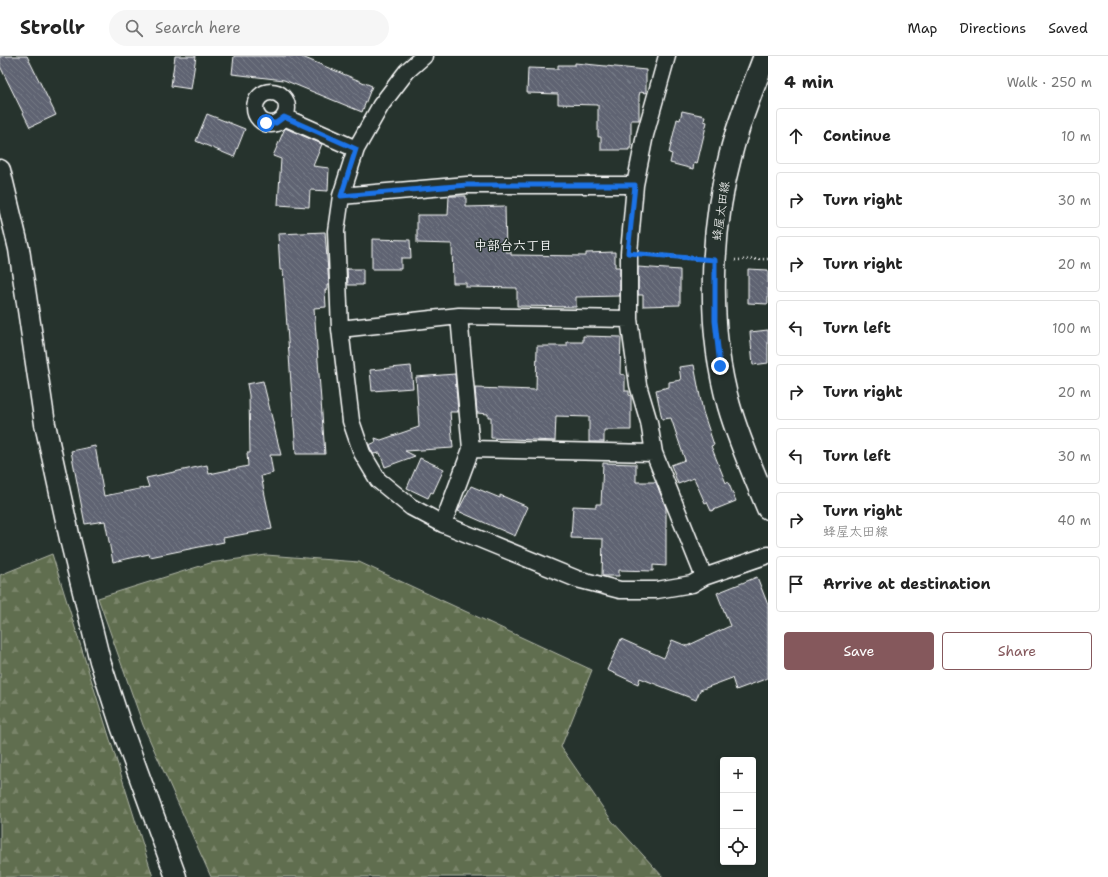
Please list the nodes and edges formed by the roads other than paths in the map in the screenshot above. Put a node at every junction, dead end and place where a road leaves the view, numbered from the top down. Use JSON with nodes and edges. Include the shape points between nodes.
{"nodes":[{"id":1,"x":424,"y":56,"type":"edge"},
{"id":2,"x":667,"y":56,"type":"edge"},
{"id":3,"x":765,"y":56,"type":"edge"},
{"id":4,"x":284,"y":117,"type":"dead end"},
{"id":5,"x":356,"y":149,"type":"junction"},
{"id":6,"x":0,"y":170,"type":"edge"},
{"id":7,"x":635,"y":185,"type":"junction"},
{"id":8,"x":341,"y":196,"type":"junction"},
{"id":9,"x":459,"y":316,"type":"junction"},
{"id":10,"x":629,"y":319,"type":"junction"},
{"id":11,"x":340,"y":328,"type":"junction"},
{"id":12,"x":471,"y":449,"type":"junction"},
{"id":13,"x":654,"y":453,"type":"junction"},
{"id":14,"x":768,"y":508,"type":"edge"},
{"id":15,"x":443,"y":524,"type":"junction"},
{"id":16,"x":768,"y":555,"type":"edge"},
{"id":17,"x":704,"y":578,"type":"junction"},
{"id":18,"x":176,"y":877,"type":"edge"}],
"edges":[{"from":1,"to":5,"type":"street","via":[[407,71],[381,105]]},
{"from":2,"to":7,"type":"street","via":[[645,135]]},
{"from":3,"to":14,"type":"main road","name":"蜂屋太田線","via":[[731,153],[723,190],[715,260],[715,321],[720,366],[729,405]]},
{"from":4,"to":5,"type":"street"},
{"from":5,"to":8,"type":"street"},
{"from":6,"to":18,"type":"street","via":[[19,249],[45,424],[100,661]]},
{"from":7,"to":8,"type":"street","via":[[467,185]]},
{"from":7,"to":10,"type":"street","via":[[628,253]]},
{"from":8,"to":11,"type":"street","via":[[336,231]]},
{"from":9,"to":10,"type":"street"},
{"from":9,"to":11,"type":"street"},
{"from":9,"to":12,"type":"street"},
{"from":10,"to":13,"type":"street","via":[[638,385],[649,422]]},
{"from":11,"to":15,"type":"street","via":[[351,421],[362,453],[378,480],[411,507]]},
{"from":12,"to":13,"type":"street"},
{"from":12,"to":15,"type":"street"},
{"from":13,"to":17,"type":"street"},
{"from":15,"to":17,"type":"street","via":[[577,579],[620,590],[657,590],[692,584]]},
{"from":16,"to":17,"type":"street"}]}
